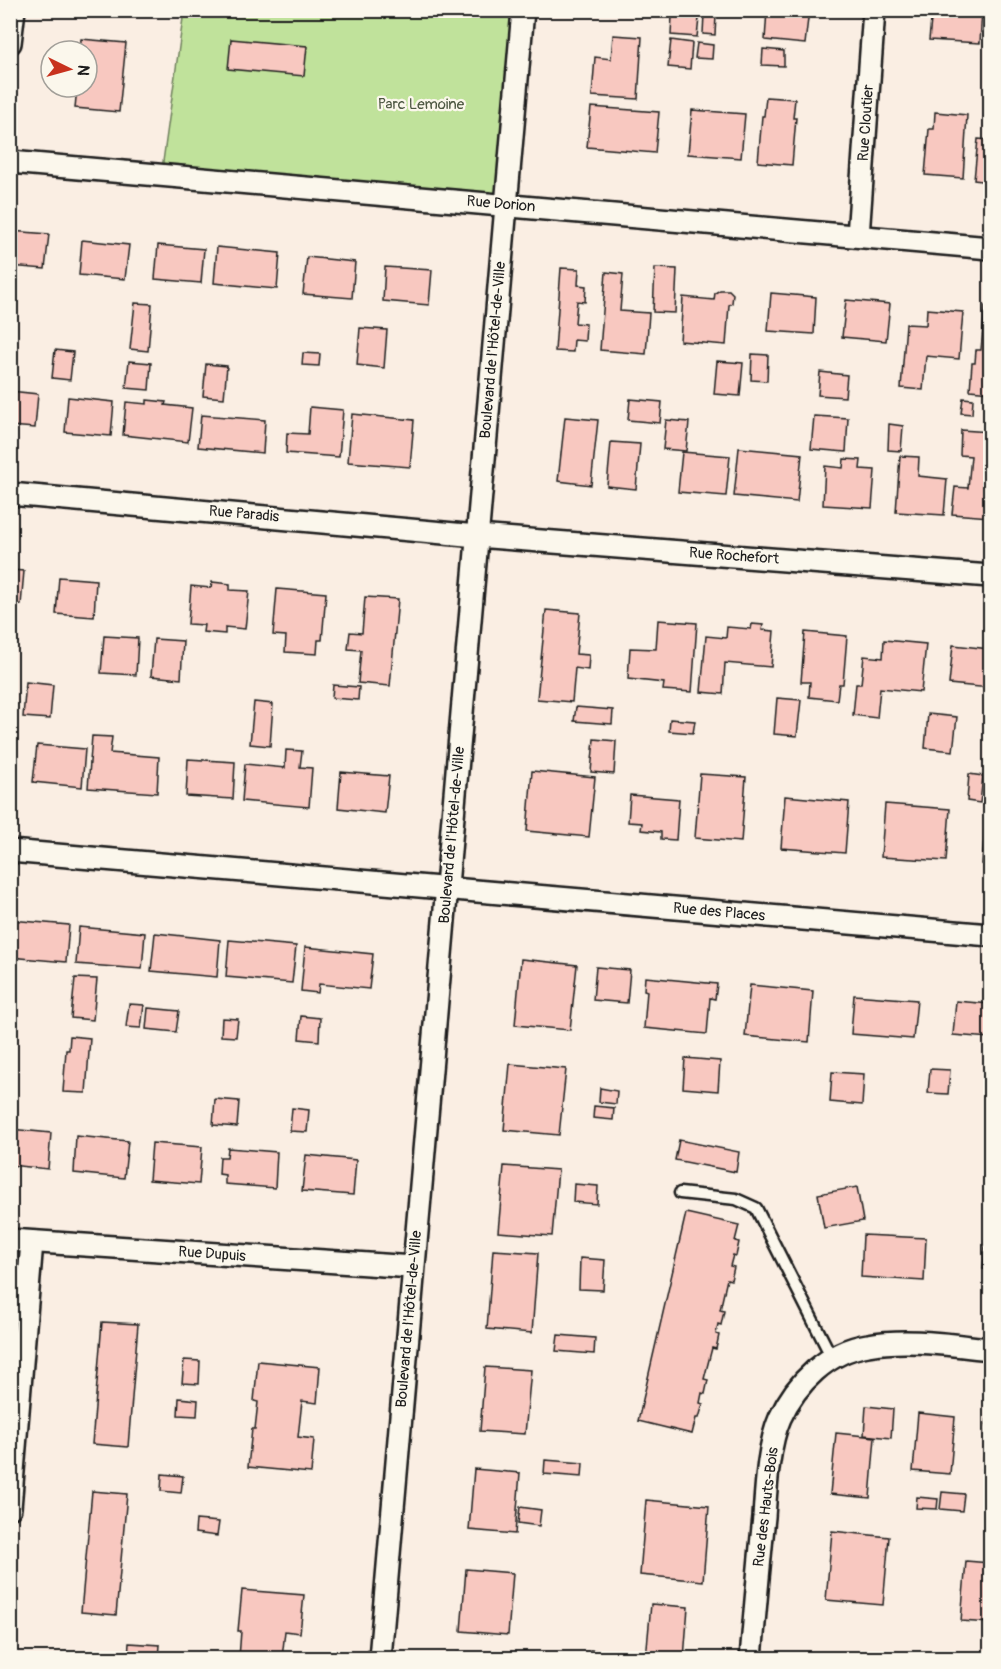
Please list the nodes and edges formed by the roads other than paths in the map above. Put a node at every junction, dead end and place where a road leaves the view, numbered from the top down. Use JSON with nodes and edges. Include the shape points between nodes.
{"nodes":[{"id":1,"x":14,"y":10,"type":"edge"},
{"id":2,"x":523,"y":10,"type":"edge"},
{"id":3,"x":874,"y":10,"type":"edge"},
{"id":4,"x":10,"y":43,"type":"edge"},
{"id":5,"x":10,"y":162,"type":"edge"},
{"id":6,"x":506,"y":204,"type":"junction"},
{"id":7,"x":858,"y":236,"type":"junction"},
{"id":8,"x":990,"y":248,"type":"edge"},
{"id":9,"x":10,"y":494,"type":"edge"},
{"id":10,"x":477,"y":536,"type":"junction"},
{"id":11,"x":990,"y":576,"type":"edge"},
{"id":12,"x":10,"y":851,"type":"edge"},
{"id":13,"x":448,"y":888,"type":"junction"},
{"id":14,"x":990,"y":935,"type":"edge"},
{"id":15,"x":680,"y":1193,"type":"dead end"},
{"id":16,"x":10,"y":1240,"type":"edge"},
{"id":17,"x":32,"y":1242,"type":"junction"},
{"id":18,"x":413,"y":1267,"type":"junction"},
{"id":19,"x":990,"y":1349,"type":"edge"},
{"id":20,"x":832,"y":1358,"type":"junction"},
{"id":21,"x":10,"y":1508,"type":"edge"},
{"id":22,"x":380,"y":1659,"type":"edge"},
{"id":23,"x":750,"y":1659,"type":"edge"}],
"edges":[{"from":1,"to":4,"type":"street"},
{"from":2,"to":6,"type":"street","name":"Boulevard de l'Hôtel-de-Ville"},
{"from":3,"to":7,"type":"street","name":"Rue Cloutier"},
{"from":5,"to":6,"type":"street","name":"Rue Dorion"},
{"from":6,"to":7,"type":"street","name":"Rue Dorion"},
{"from":6,"to":10,"type":"street","name":"Boulevard de l'Hôtel-de-Ville"},
{"from":7,"to":8,"type":"street","name":"Rue Dorion"},
{"from":9,"to":10,"type":"street","name":"Rue Paradis"},
{"from":10,"to":11,"type":"street","name":"Rue Rochefort"},
{"from":10,"to":13,"type":"street","name":"Boulevard de l'Hôtel-de-Ville"},
{"from":12,"to":13,"type":"street"},
{"from":13,"to":14,"type":"street","name":"Rue des Places"},
{"from":13,"to":18,"type":"street","name":"Boulevard de l'Hôtel-de-Ville"},
{"from":15,"to":20,"type":"lane","via":[[736,1199],[756,1208]]},
{"from":16,"to":17,"type":"street","name":"Rue Dupuis"},
{"from":17,"to":18,"type":"street","name":"Rue Dupuis"},
{"from":17,"to":21,"type":"street"},
{"from":18,"to":22,"type":"street","name":"Boulevard de l'Hôtel-de-Ville"},
{"from":19,"to":20,"type":"street","name":"Rue des Hauts-Bois","via":[[904,1341],[865,1345]]},
{"from":20,"to":23,"type":"street","name":"Rue des Hauts-Bois","via":[[809,1375],[779,1420],[770,1460]]}]}
